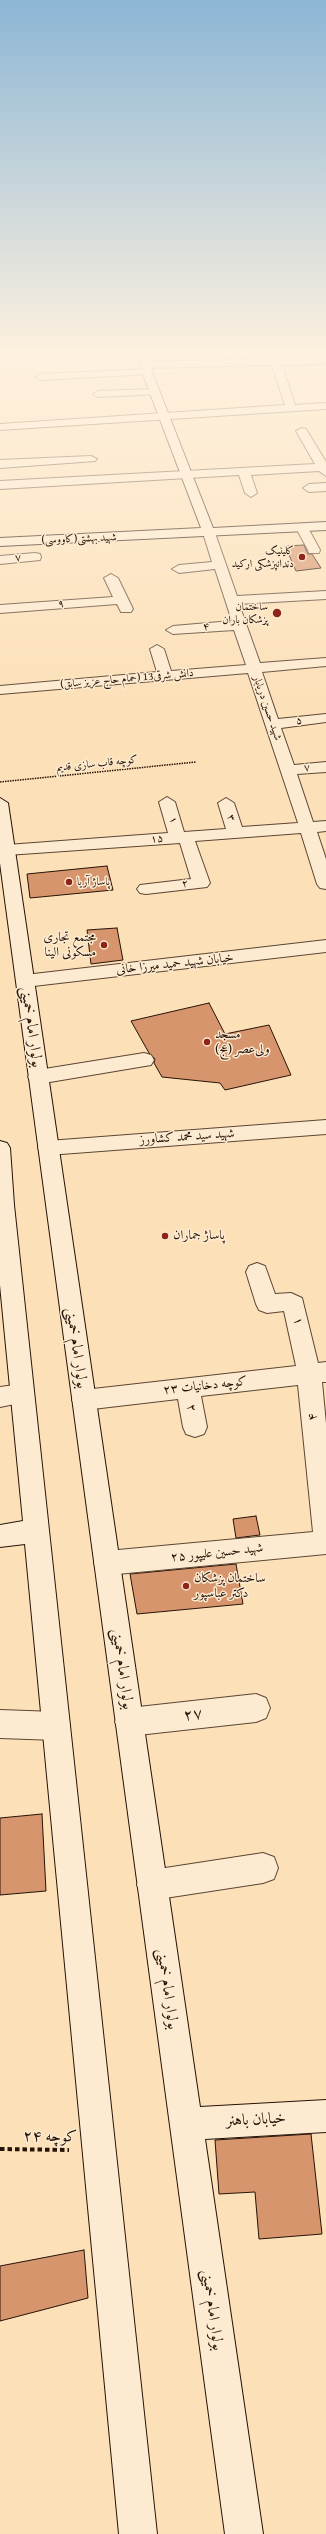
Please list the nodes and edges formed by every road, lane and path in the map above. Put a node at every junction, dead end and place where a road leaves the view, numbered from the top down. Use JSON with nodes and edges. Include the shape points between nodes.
{"nodes":[{"id":1,"x":185,"y":470,"type":"edge"},
{"id":2,"x":279,"y":470,"type":"edge"},
{"id":3,"x":244,"y":472,"type":"junction"},
{"id":4,"x":187,"y":475,"type":"junction"},
{"id":5,"x":0,"y":485,"type":"edge"},
{"id":6,"x":326,"y":487,"type":"edge"},
{"id":7,"x":309,"y":488,"type":"dead end"},
{"id":8,"x":251,"y":493,"type":"dead end"},
{"id":9,"x":326,"y":526,"type":"edge"},
{"id":10,"x":302,"y":528,"type":"junction"},
{"id":11,"x":209,"y":533,"type":"junction"},
{"id":12,"x":0,"y":542,"type":"edge"},
{"id":13,"x":314,"y":550,"type":"dead end"},
{"id":14,"x":35,"y":557,"type":"dead end"},
{"id":15,"x":0,"y":560,"type":"edge"},
{"id":16,"x":220,"y":565,"type":"junction"},
{"id":17,"x":179,"y":569,"type":"dead end"},
{"id":18,"x":111,"y":578,"type":"dead end"},
{"id":19,"x":326,"y":594,"type":"edge"},
{"id":20,"x":231,"y":600,"type":"junction"},
{"id":21,"x":0,"y":609,"type":"edge"},
{"id":22,"x":240,"y":625,"type":"junction"},
{"id":23,"x":173,"y":630,"type":"dead end"},
{"id":24,"x":157,"y":649,"type":"dead end"},
{"id":25,"x":326,"y":662,"type":"edge"},
{"id":26,"x":254,"y":668,"type":"junction"},
{"id":27,"x":166,"y":676,"type":"junction"},
{"id":28,"x":0,"y":690,"type":"edge"},
{"id":29,"x":326,"y":718,"type":"edge"},
{"id":30,"x":273,"y":724,"type":"junction"},
{"id":31,"x":196,"y":762,"type":"dead end"},
{"id":32,"x":326,"y":767,"type":"edge"},
{"id":33,"x":288,"y":770,"type":"junction"},
{"id":34,"x":0,"y":782,"type":"edge"},
{"id":35,"x":167,"y":802,"type":"dead end"},
{"id":36,"x":0,"y":803,"type":"edge"},
{"id":37,"x":226,"y":803,"type":"dead end"},
{"id":38,"x":326,"y":826,"type":"edge"},
{"id":39,"x":307,"y":827,"type":"junction"},
{"id":40,"x":236,"y":833,"type":"junction"},
{"id":41,"x":182,"y":837,"type":"junction"},
{"id":42,"x":6,"y":850,"type":"junction"},
{"id":43,"x":326,"y":884,"type":"edge"},
{"id":44,"x":146,"y":888,"type":"dead end"},
{"id":45,"x":326,"y":946,"type":"edge"},
{"id":46,"x":24,"y":981,"type":"junction"},
{"id":47,"x":144,"y":1060,"type":"dead end"},
{"id":48,"x":38,"y":1077,"type":"junction"},
{"id":49,"x":326,"y":1127,"type":"edge"},
{"id":50,"x":0,"y":1148,"type":"edge"},
{"id":51,"x":48,"y":1148,"type":"junction"},
{"id":52,"x":2,"y":1205,"type":"edge"},
{"id":53,"x":257,"y":1272,"type":"dead end"},
{"id":54,"x":318,"y":1373,"type":"edge"},
{"id":55,"x":188,"y":1388,"type":"junction"},
{"id":56,"x":11,"y":1395,"type":"edge"},
{"id":57,"x":84,"y":1400,"type":"junction"},
{"id":58,"x":195,"y":1427,"type":"dead end"},
{"id":59,"x":322,"y":1475,"type":"edge"},
{"id":60,"x":36,"y":1530,"type":"junction"},
{"id":61,"x":0,"y":1536,"type":"edge"},
{"id":62,"x":326,"y":1537,"type":"edge"},
{"id":63,"x":326,"y":1542,"type":"edge"},
{"id":64,"x":107,"y":1563,"type":"junction"},
{"id":65,"x":256,"y":1708,"type":"dead end"},
{"id":66,"x":129,"y":1722,"type":"junction"},
{"id":67,"x":0,"y":1724,"type":"edge"},
{"id":68,"x":56,"y":1726,"type":"junction"},
{"id":69,"x":263,"y":1868,"type":"dead end"},
{"id":70,"x":152,"y":1885,"type":"junction"},
{"id":71,"x":326,"y":2116,"type":"edge"},
{"id":72,"x":186,"y":2124,"type":"junction"},
{"id":73,"x":0,"y":2149,"type":"edge"},
{"id":74,"x":100,"y":2150,"type":"junction"},
{"id":75,"x":138,"y":2534,"type":"edge"},
{"id":76,"x":244,"y":2534,"type":"edge"}],
"edges":[{"from":1,"to":4,"type":"street","name":"شهید حسین دریابار"},
{"from":2,"to":3,"type":"street"},
{"from":3,"to":4,"type":"street"},
{"from":3,"to":8,"type":"street"},
{"from":4,"to":5,"type":"street"},
{"from":4,"to":11,"type":"street","name":"شهید حسین دریابار"},
{"from":6,"to":7,"type":"street"},
{"from":9,"to":10,"type":"street","name":"شهید بهشتی(کاووسی)"},
{"from":10,"to":11,"type":"street","name":"شهید بهشتی(کاووسی)"},
{"from":10,"to":13,"type":"street"},
{"from":11,"to":12,"type":"street","name":"شهید بهشتی(کاووسی)"},
{"from":11,"to":16,"type":"street","name":"شهید حسین دریابار"},
{"from":14,"to":15,"type":"street","name":"۷"},
{"from":16,"to":17,"type":"street"},
{"from":16,"to":20,"type":"street","name":"شهید حسین دریابار"},
{"from":18,"to":21,"type":"street","name":"۹","via":[[123,604]]},
{"from":19,"to":20,"type":"street"},
{"from":20,"to":22,"type":"street","name":"شهید حسین دریابار"},
{"from":22,"to":23,"type":"street","name":"۴"},
{"from":22,"to":26,"type":"street","name":"شهید حسین دریابار"},
{"from":24,"to":27,"type":"street"},
{"from":25,"to":26,"type":"street","name":"دانش شرقی13 (حمام حاج عزیز سابق)"},
{"from":26,"to":27,"type":"street","name":"دانش شرقی13 (حمام حاج عزیز سابق)"},
{"from":26,"to":30,"type":"street","name":"شهید حسین دریابار"},
{"from":27,"to":28,"type":"street","name":"دانش شرقی13 (حمام حاج عزیز سابق)"},
{"from":29,"to":30,"type":"street","name":"۵"},
{"from":30,"to":33,"type":"street","name":"شهید حسین دریابار"},
{"from":31,"to":34,"type":"path","name":"کوچه قاب سازی قدیم"},
{"from":32,"to":33,"type":"street","name":"۷"},
{"from":33,"to":39,"type":"street","name":"شهید حسین دریابار"},
{"from":35,"to":41,"type":"street","name":"۱"},
{"from":36,"to":42,"type":"street","name":"بولوار امام خمینی"},
{"from":37,"to":40,"type":"street","name":"۳"},
{"from":38,"to":39,"type":"street","name":"۱۵"},
{"from":39,"to":40,"type":"street","name":"۱۵"},
{"from":39,"to":43,"type":"street","name":"شهید حسین دریابار"},
{"from":40,"to":41,"type":"street","name":"۱۵"},
{"from":41,"to":42,"type":"street","name":"۱۵"},
{"from":41,"to":44,"type":"street","name":"۲","via":[[200,883]]},
{"from":42,"to":46,"type":"street","name":"بولوار امام خمینی"},
{"from":45,"to":46,"type":"street","name":"خیابان شهید حمید میرزا خانی"},
{"from":46,"to":48,"type":"street","name":"بولوار امام خمینی"},
{"from":47,"to":48,"type":"street"},
{"from":48,"to":51,"type":"street","name":"بولوار امام خمینی"},
{"from":49,"to":51,"type":"street","name":"شهید سید محمد کشاورز"},
{"from":50,"to":52,"type":"street"},
{"from":51,"to":57,"type":"street","name":"بولوار امام خمینی"},
{"from":52,"to":56,"type":"street"},
{"from":53,"to":54,"type":"street","name":"۱","via":[[267,1304],[294,1304]]},
{"from":54,"to":55,"type":"street","name":"کوچه دخانیات ۲۳"},
{"from":54,"to":59,"type":"street","name":"۴"},
{"from":55,"to":57,"type":"street","name":"کوچه دخانیات ۲۳"},
{"from":55,"to":58,"type":"street","name":"۲"},
{"from":56,"to":60,"type":"street"},
{"from":57,"to":64,"type":"street","name":"بولوار امام خمینی"},
{"from":59,"to":62,"type":"street","name":"۴"},
{"from":60,"to":61,"type":"street"},
{"from":60,"to":68,"type":"street"},
{"from":63,"to":64,"type":"street","name":"شهید حسین علیپور ۲۵"},
{"from":64,"to":66,"type":"street","name":"بولوار امام خمینی"},
{"from":65,"to":66,"type":"street","name":"۲۷"},
{"from":66,"to":70,"type":"street","name":"بولوار امام خمینی"},
{"from":67,"to":68,"type":"street"},
{"from":68,"to":74,"type":"street"},
{"from":69,"to":70,"type":"street"},
{"from":70,"to":72,"type":"street","name":"بولوار امام خمینی"},
{"from":71,"to":72,"type":"street","name":"خیابان باهنر"},
{"from":72,"to":76,"type":"street","name":"بولوار امام خمینی"},
{"from":73,"to":74,"type":"path","name":"کوچه ۲۴"},
{"from":74,"to":75,"type":"street"}]}
